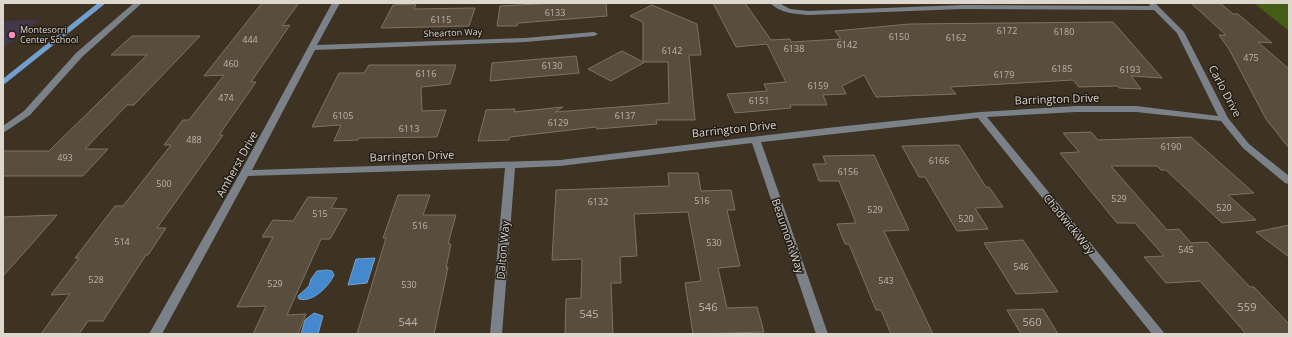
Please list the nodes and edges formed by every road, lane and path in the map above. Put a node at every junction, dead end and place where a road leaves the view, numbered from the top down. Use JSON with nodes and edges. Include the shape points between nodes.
{"nodes":[{"id":1,"x":138,"y":3,"type":"edge"},
{"id":2,"x":336,"y":3,"type":"edge"},
{"id":3,"x":774,"y":3,"type":"edge"},
{"id":4,"x":1153,"y":5,"type":"edge"},
{"id":5,"x":794,"y":12,"type":"junction"},
{"id":6,"x":793,"y":20,"type":"dead end"},
{"id":7,"x":594,"y":34,"type":"dead end"},
{"id":8,"x":313,"y":48,"type":"junction"},
{"id":9,"x":980,"y":115,"type":"junction"},
{"id":10,"x":1224,"y":119,"type":"junction"},
{"id":11,"x":3,"y":130,"type":"edge"},
{"id":12,"x":755,"y":139,"type":"junction"},
{"id":13,"x":510,"y":166,"type":"junction"},
{"id":14,"x":246,"y":173,"type":"junction"},
{"id":15,"x":1289,"y":181,"type":"edge"},
{"id":16,"x":155,"y":334,"type":"edge"},
{"id":17,"x":496,"y":334,"type":"edge"},
{"id":18,"x":822,"y":334,"type":"edge"},
{"id":19,"x":1159,"y":334,"type":"edge"}],
"edges":[{"from":1,"to":11,"type":"street","via":[[79,55],[27,113]]},
{"from":2,"to":8,"type":"street","name":"Amherst Drive"},
{"from":3,"to":5,"type":"street"},
{"from":4,"to":5,"type":"street"},
{"from":4,"to":10,"type":"street","name":"Carlo Drive","via":[[1180,32]]},
{"from":5,"to":6,"type":"street"},
{"from":7,"to":8,"type":"street","name":"Shearton Way","via":[[525,40]]},
{"from":8,"to":14,"type":"street","name":"Amherst Drive"},
{"from":9,"to":10,"type":"street","name":"Barrington Drive","via":[[1076,109],[1136,109]]},
{"from":9,"to":12,"type":"street","name":"Barrington Drive"},
{"from":9,"to":19,"type":"street","name":"Chadwick Way"},
{"from":10,"to":15,"type":"street","name":"Carlo Drive","via":[[1246,146]]},
{"from":12,"to":13,"type":"street","name":"Barrington Drive","via":[[560,163]]},
{"from":12,"to":18,"type":"street","name":"Beaumont Way"},
{"from":13,"to":14,"type":"street","name":"Barrington Drive"},
{"from":13,"to":17,"type":"street","name":"Dalton Way"},
{"from":14,"to":16,"type":"street","name":"Amherst Drive"}]}
